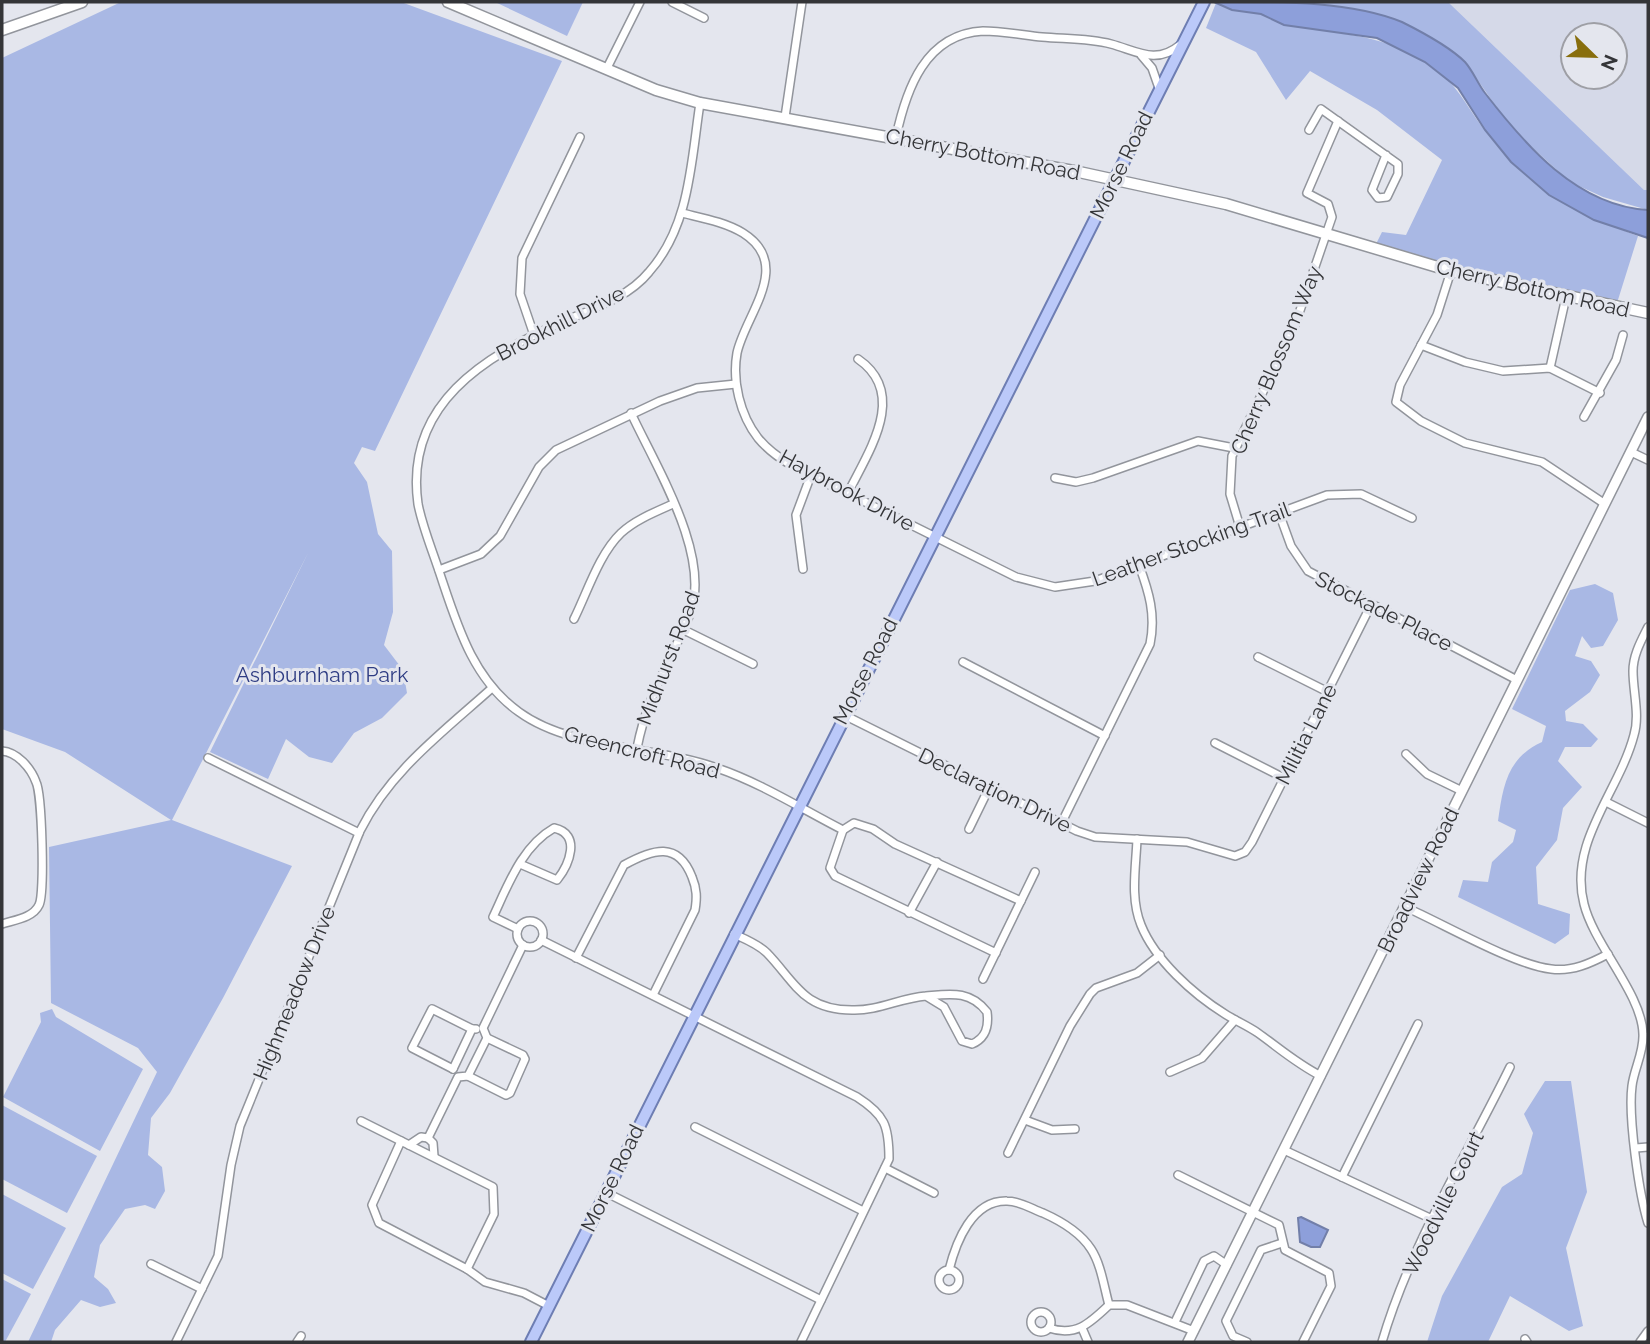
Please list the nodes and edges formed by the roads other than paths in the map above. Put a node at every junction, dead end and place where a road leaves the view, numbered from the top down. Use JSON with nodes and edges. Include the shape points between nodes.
{"nodes":[{"id":1,"x":82,"y":2,"type":"edge"},
{"id":2,"x":448,"y":2,"type":"edge"},
{"id":3,"x":640,"y":2,"type":"edge"},
{"id":4,"x":672,"y":2,"type":"edge"},
{"id":5,"x":802,"y":2,"type":"edge"},
{"id":6,"x":1201,"y":7,"type":"edge"},
{"id":7,"x":704,"y":18,"type":"dead end"},
{"id":8,"x":2,"y":30,"type":"edge"},
{"id":9,"x":1181,"y":45,"type":"junction"},
{"id":10,"x":1140,"y":55,"type":"junction"},
{"id":11,"x":607,"y":68,"type":"junction"},
{"id":12,"x":1159,"y":88,"type":"junction"},
{"id":13,"x":700,"y":103,"type":"junction"},
{"id":14,"x":785,"y":117,"type":"junction"},
{"id":15,"x":1338,"y":121,"type":"junction"},
{"id":16,"x":1309,"y":130,"type":"dead end"},
{"id":17,"x":580,"y":137,"type":"dead end"},
{"id":18,"x":896,"y":137,"type":"junction"},
{"id":19,"x":1386,"y":155,"type":"junction"},
{"id":20,"x":1113,"y":180,"type":"junction"},
{"id":21,"x":682,"y":213,"type":"junction"},
{"id":22,"x":1326,"y":233,"type":"junction"},
{"id":23,"x":1451,"y":271,"type":"junction"},
{"id":24,"x":1566,"y":297,"type":"junction"},
{"id":25,"x":1648,"y":313,"type":"edge"},
{"id":26,"x":534,"y":334,"type":"junction"},
{"id":27,"x":1623,"y":335,"type":"dead end"},
{"id":28,"x":1421,"y":345,"type":"junction"},
{"id":29,"x":858,"y":359,"type":"dead end"},
{"id":30,"x":1550,"y":368,"type":"junction"},
{"id":31,"x":736,"y":384,"type":"junction"},
{"id":32,"x":1600,"y":393,"type":"junction"},
{"id":33,"x":631,"y":413,"type":"junction"},
{"id":34,"x":1584,"y":417,"type":"dead end"},
{"id":35,"x":1648,"y":417,"type":"edge"},
{"id":36,"x":1234,"y":448,"type":"junction"},
{"id":37,"x":1631,"y":452,"type":"junction"},
{"id":38,"x":1648,"y":460,"type":"edge"},
{"id":39,"x":810,"y":475,"type":"junction"},
{"id":40,"x":1055,"y":478,"type":"dead end"},
{"id":41,"x":848,"y":493,"type":"junction"},
{"id":42,"x":673,"y":504,"type":"junction"},
{"id":43,"x":1605,"y":504,"type":"junction"},
{"id":44,"x":1279,"y":513,"type":"junction"},
{"id":45,"x":1412,"y":518,"type":"dead end"},
{"id":46,"x":1240,"y":527,"type":"junction"},
{"id":47,"x":933,"y":536,"type":"junction"},
{"id":48,"x":1139,"y":565,"type":"junction"},
{"id":49,"x":803,"y":569,"type":"dead end"},
{"id":50,"x":439,"y":570,"type":"junction"},
{"id":51,"x":1371,"y":605,"type":"junction"},
{"id":52,"x":574,"y":620,"type":"dead end"},
{"id":53,"x":1648,"y":627,"type":"edge"},
{"id":54,"x":682,"y":629,"type":"junction"},
{"id":55,"x":1258,"y":657,"type":"dead end"},
{"id":56,"x":963,"y":662,"type":"dead end"},
{"id":57,"x":753,"y":664,"type":"dead end"},
{"id":58,"x":1517,"y":680,"type":"junction"},
{"id":59,"x":492,"y":688,"type":"junction"},
{"id":60,"x":1328,"y":692,"type":"junction"},
{"id":61,"x":843,"y":714,"type":"junction"},
{"id":62,"x":1105,"y":736,"type":"junction"},
{"id":63,"x":1215,"y":743,"type":"dead end"},
{"id":64,"x":637,"y":748,"type":"junction"},
{"id":65,"x":2,"y":751,"type":"edge"},
{"id":66,"x":1406,"y":754,"type":"dead end"},
{"id":67,"x":208,"y":758,"type":"dead end"},
{"id":68,"x":1284,"y":778,"type":"junction"},
{"id":69,"x":989,"y":788,"type":"junction"},
{"id":70,"x":1462,"y":792,"type":"junction"},
{"id":71,"x":1606,"y":802,"type":"junction"},
{"id":72,"x":797,"y":807,"type":"junction"},
{"id":73,"x":1648,"y":823,"type":"edge"},
{"id":74,"x":1061,"y":824,"type":"junction"},
{"id":75,"x":969,"y":829,"type":"dead end"},
{"id":76,"x":843,"y":830,"type":"junction"},
{"id":77,"x":359,"y":833,"type":"junction"},
{"id":78,"x":1137,"y":839,"type":"junction"},
{"id":79,"x":1236,"y":856,"type":"joint"},
{"id":80,"x":937,"y":862,"type":"junction"},
{"id":81,"x":520,"y":864,"type":"junction"},
{"id":82,"x":1035,"y":872,"type":"dead end"},
{"id":83,"x":1021,"y":901,"type":"junction"},
{"id":84,"x":1405,"y":907,"type":"junction"},
{"id":85,"x":909,"y":913,"type":"junction"},
{"id":86,"x":2,"y":924,"type":"edge"},
{"id":87,"x":518,"y":929,"type":"junction"},
{"id":88,"x":734,"y":934,"type":"junction"},
{"id":89,"x":541,"y":940,"type":"junction"},
{"id":90,"x":523,"y":945,"type":"junction"},
{"id":91,"x":996,"y":953,"type":"junction"},
{"id":92,"x":1608,"y":954,"type":"junction"},
{"id":93,"x":1160,"y":955,"type":"junction"},
{"id":94,"x":576,"y":958,"type":"junction"},
{"id":95,"x":983,"y":979,"type":"dead end"},
{"id":96,"x":653,"y":995,"type":"junction"},
{"id":97,"x":926,"y":996,"type":"junction"},
{"id":98,"x":693,"y":1016,"type":"junction"},
{"id":99,"x":1236,"y":1020,"type":"junction"},
{"id":100,"x":1418,"y":1024,"type":"dead end"},
{"id":101,"x":483,"y":1028,"type":"junction"},
{"id":102,"x":472,"y":1029,"type":"junction"},
{"id":103,"x":1646,"y":1031,"type":"edge"},
{"id":104,"x":487,"y":1038,"type":"junction"},
{"id":105,"x":1510,"y":1067,"type":"dead end"},
{"id":106,"x":453,"y":1069,"type":"junction"},
{"id":107,"x":1170,"y":1072,"type":"dead end"},
{"id":108,"x":468,"y":1076,"type":"junction"},
{"id":109,"x":1321,"y":1076,"type":"junction"},
{"id":110,"x":458,"y":1077,"type":"junction"},
{"id":111,"x":1025,"y":1120,"type":"junction"},
{"id":112,"x":361,"y":1121,"type":"dead end"},
{"id":113,"x":695,"y":1127,"type":"dead end"},
{"id":114,"x":1074,"y":1129,"type":"dead end"},
{"id":115,"x":428,"y":1138,"type":"junction"},
{"id":116,"x":405,"y":1143,"type":"junction"},
{"id":117,"x":1648,"y":1147,"type":"edge"},
{"id":118,"x":1636,"y":1148,"type":"junction"},
{"id":119,"x":1283,"y":1150,"type":"junction"},
{"id":120,"x":1008,"y":1153,"type":"dead end"},
{"id":121,"x":434,"y":1156,"type":"junction"},
{"id":122,"x":885,"y":1168,"type":"junction"},
{"id":123,"x":1178,"y":1175,"type":"dead end"},
{"id":124,"x":1342,"y":1177,"type":"junction"},
{"id":125,"x":605,"y":1192,"type":"junction"},
{"id":126,"x":933,"y":1193,"type":"dead end"},
{"id":127,"x":863,"y":1211,"type":"junction"},
{"id":128,"x":1253,"y":1212,"type":"junction"},
{"id":129,"x":1434,"y":1220,"type":"junction"},
{"id":130,"x":1648,"y":1223,"type":"edge"},
{"id":131,"x":1282,"y":1243,"type":"junction"},
{"id":132,"x":152,"y":1264,"type":"dead end"},
{"id":133,"x":1227,"y":1265,"type":"junction"},
{"id":134,"x":467,"y":1269,"type":"junction"},
{"id":135,"x":949,"y":1270,"type":"dead end"},
{"id":136,"x":202,"y":1289,"type":"junction"},
{"id":137,"x":821,"y":1300,"type":"junction"},
{"id":138,"x":1108,"y":1305,"type":"junction"},
{"id":139,"x":549,"y":1306,"type":"junction"},
{"id":140,"x":1175,"y":1322,"type":"junction"},
{"id":141,"x":1049,"y":1328,"type":"dead end"},
{"id":142,"x":1082,"y":1328,"type":"junction"},
{"id":143,"x":1194,"y":1331,"type":"junction"},
{"id":144,"x":1648,"y":1331,"type":"edge"},
{"id":145,"x":176,"y":1342,"type":"edge"},
{"id":146,"x":531,"y":1342,"type":"edge"},
{"id":147,"x":800,"y":1342,"type":"edge"},
{"id":148,"x":1088,"y":1342,"type":"edge"},
{"id":149,"x":1188,"y":1342,"type":"edge"},
{"id":150,"x":1247,"y":1342,"type":"edge"},
{"id":151,"x":1303,"y":1342,"type":"edge"},
{"id":152,"x":1382,"y":1342,"type":"edge"},
{"id":153,"x":1640,"y":1342,"type":"edge"}],
"edges":[{"from":1,"to":8,"type":"main road"},
{"from":2,"to":11,"type":"main road","name":"Cherry Bottom Road"},
{"from":3,"to":11,"type":"street"},
{"from":4,"to":7,"type":"street"},
{"from":5,"to":14,"type":"street"},
{"from":6,"to":9,"type":"main road","name":"Morse Road"},
{"from":9,"to":10,"type":"street","via":[[1166,55]]},
{"from":9,"to":12,"type":"main road","name":"Morse Road"},
{"from":10,"to":12,"type":"street","via":[[1152,68]]},
{"from":10,"to":18,"type":"street","via":[[1081,39],[984,31],[958,38],[940,47],[921,67],[906,94]]},
{"from":11,"to":13,"type":"main road","name":"Cherry Bottom Road"},
{"from":12,"to":20,"type":"main road","name":"Morse Road"},
{"from":13,"to":14,"type":"main road","name":"Cherry Bottom Road"},
{"from":13,"to":21,"type":"street","name":"Brookhill Drive"},
{"from":14,"to":18,"type":"main road","name":"Cherry Bottom Road"},
{"from":15,"to":16,"type":"street","via":[[1321,109]]},
{"from":15,"to":19,"type":"street"},
{"from":15,"to":22,"type":"street","via":[[1307,193],[1331,211]]},
{"from":17,"to":26,"type":"street","via":[[522,258],[520,294]]},
{"from":18,"to":20,"type":"main road","name":"Cherry Bottom Road"},
{"from":19,"to":19,"type":"street","via":[[1399,169],[1387,197],[1378,198],[1372,190]]},
{"from":20,"to":22,"type":"main road","name":"Cherry Bottom Road","via":[[1244,208]]},
{"from":20,"to":47,"type":"main road","name":"Morse Road"},
{"from":21,"to":26,"type":"street","name":"Brookhill Drive","via":[[666,249],[630,289]]},
{"from":21,"to":31,"type":"street","name":"Haybrook Drive","via":[[745,234],[762,259],[764,292],[740,342]]},
{"from":22,"to":23,"type":"main road","name":"Cherry Bottom Road"},
{"from":22,"to":36,"type":"street","name":"Cherry Blossom Way","via":[[1295,325]]},
{"from":23,"to":24,"type":"main road","name":"Cherry Bottom Road"},
{"from":23,"to":28,"type":"street"},
{"from":24,"to":25,"type":"main road","name":"Cherry Bottom Road"},
{"from":24,"to":30,"type":"street"},
{"from":26,"to":50,"type":"street","name":"Brookhill Drive","via":[[464,378],[429,428],[418,492]]},
{"from":27,"to":32,"type":"street"},
{"from":28,"to":30,"type":"street","via":[[1503,371]]},
{"from":28,"to":43,"type":"street","via":[[1396,402],[1421,421],[1465,443],[1542,462]]},
{"from":29,"to":41,"type":"street","via":[[875,376],[884,404],[880,429]]},
{"from":30,"to":32,"type":"street"},
{"from":31,"to":33,"type":"street","via":[[697,388]]},
{"from":31,"to":39,"type":"street","name":"Haybrook Drive","via":[[742,410],[759,439]]},
{"from":32,"to":34,"type":"street"},
{"from":33,"to":42,"type":"street","name":"Midhurst Road"},
{"from":33,"to":50,"type":"street","via":[[556,450],[539,467],[497,540],[481,554]]},
{"from":35,"to":37,"type":"street","name":"Broadview Road"},
{"from":36,"to":40,"type":"street","via":[[1198,441],[1093,478],[1076,482]]},
{"from":36,"to":46,"type":"street","name":"Cherry Blossom Way","via":[[1230,495]]},
{"from":37,"to":38,"type":"street"},
{"from":37,"to":43,"type":"street","name":"Broadview Road"},
{"from":39,"to":41,"type":"street","name":"Haybrook Drive"},
{"from":39,"to":49,"type":"street","via":[[796,515]]},
{"from":41,"to":47,"type":"street","name":"Haybrook Drive"},
{"from":42,"to":52,"type":"street","via":[[620,534]]},
{"from":42,"to":54,"type":"street","name":"Midhurst Road","via":[[689,539],[697,579]]},
{"from":43,"to":58,"type":"street","name":"Broadview Road"},
{"from":44,"to":45,"type":"street","name":"Leather Stocking Trail","via":[[1327,495],[1361,494]]},
{"from":44,"to":46,"type":"street","name":"Leather Stocking Trail"},
{"from":44,"to":51,"type":"street","name":"Stockade Place","via":[[1291,546],[1308,571]]},
{"from":46,"to":48,"type":"street","name":"Leather Stocking Trail"},
{"from":47,"to":48,"type":"street","name":"Leather Stocking Trail","via":[[1016,577],[1055,587],[1095,581]]},
{"from":47,"to":61,"type":"main road","name":"Morse Road"},
{"from":48,"to":62,"type":"street","via":[[1150,596],[1153,627],[1147,651]]},
{"from":50,"to":59,"type":"street","name":"Brookhill Drive","via":[[459,634]]},
{"from":51,"to":58,"type":"street","name":"Stockade Place"},
{"from":51,"to":60,"type":"street","name":"Militia Lane"},
{"from":53,"to":71,"type":"street","via":[[1633,670],[1636,732]]},
{"from":54,"to":57,"type":"street"},
{"from":54,"to":64,"type":"street","name":"Midhurst Road","via":[[648,701]]},
{"from":55,"to":60,"type":"street"},
{"from":56,"to":62,"type":"street"},
{"from":58,"to":70,"type":"street","name":"Broadview Road"},
{"from":59,"to":64,"type":"street","name":"Greencroft Road","via":[[520,713],[561,733]]},
{"from":59,"to":77,"type":"street","name":"Highmeadow Drive","via":[[395,776]]},
{"from":60,"to":68,"type":"street","name":"Militia Lane"},
{"from":61,"to":69,"type":"street","name":"Declaration Drive"},
{"from":61,"to":72,"type":"main road","name":"Morse Road"},
{"from":62,"to":74,"type":"street"},
{"from":63,"to":68,"type":"street"},
{"from":64,"to":72,"type":"street","name":"Greencroft Road","via":[[718,768]]},
{"from":65,"to":86,"type":"street","via":[[20,759],[36,779],[42,872],[38,907]]},
{"from":66,"to":70,"type":"street","via":[[1427,774]]},
{"from":67,"to":77,"type":"street"},
{"from":68,"to":79,"type":"street","name":"Militia Lane","via":[[1252,842]]},
{"from":69,"to":74,"type":"street","name":"Declaration Drive"},
{"from":69,"to":75,"type":"street"},
{"from":70,"to":84,"type":"street","name":"Broadview Road"},
{"from":71,"to":73,"type":"street"},
{"from":71,"to":92,"type":"street","via":[[1583,856],[1580,877],[1584,904]]},
{"from":72,"to":76,"type":"street","name":"Greencroft Road"},
{"from":72,"to":88,"type":"main road","name":"Morse Road"},
{"from":74,"to":78,"type":"street","name":"Declaration Drive","via":[[1095,836]]},
{"from":76,"to":80,"type":"street","via":[[854,823],[873,829]]},
{"from":76,"to":85,"type":"street","via":[[831,872]]},
{"from":77,"to":136,"type":"street","name":"Highmeadow Drive","via":[[240,1126],[219,1256]]},
{"from":78,"to":79,"type":"street","name":"Declaration Drive","via":[[1187,842]]},
{"from":78,"to":93,"type":"street","via":[[1136,903],[1140,922]]},
{"from":80,"to":83,"type":"street"},
{"from":80,"to":85,"type":"street"},
{"from":81,"to":81,"type":"street","via":[[532,843],[554,828],[570,842],[572,853],[557,880]]},
{"from":81,"to":87,"type":"street","via":[[493,917]]},
{"from":82,"to":83,"type":"street"},
{"from":83,"to":91,"type":"street"},
{"from":84,"to":92,"type":"street","via":[[1550,969],[1573,968]]},
{"from":84,"to":109,"type":"street","name":"Broadview Road"},
{"from":85,"to":91,"type":"street"},
{"from":87,"to":89,"type":"street","via":[[527,921],[535,922],[541,928]]},
{"from":87,"to":90,"type":"street"},
{"from":88,"to":97,"type":"street","via":[[761,948],[794,988],[817,1003],[860,1010]]},
{"from":88,"to":98,"type":"main road","name":"Morse Road"},
{"from":89,"to":90,"type":"street","via":[[535,946]]},
{"from":89,"to":94,"type":"street"},
{"from":90,"to":101,"type":"street"},
{"from":91,"to":95,"type":"street"},
{"from":92,"to":103,"type":"street"},
{"from":93,"to":99,"type":"street","via":[[1205,999]]},
{"from":93,"to":111,"type":"street","via":[[1137,973],[1090,994]]},
{"from":94,"to":96,"type":"street"},
{"from":94,"to":96,"type":"street","via":[[624,865],[660,851],[674,853],[686,861],[697,897],[695,910]]},
{"from":96,"to":98,"type":"street"},
{"from":97,"to":97,"type":"street","via":[[944,1007],[962,1041],[972,1044],[983,1038],[987,1012],[977,1002],[957,993]]},
{"from":98,"to":122,"type":"street","via":[[876,1110],[889,1131]]},
{"from":98,"to":125,"type":"main road","name":"Morse Road"},
{"from":99,"to":107,"type":"street","via":[[1202,1058]]},
{"from":99,"to":109,"type":"street"},
{"from":100,"to":124,"type":"street"},
{"from":101,"to":102,"type":"street"},
{"from":101,"to":104,"type":"street"},
{"from":102,"to":106,"type":"street"},
{"from":102,"to":106,"type":"street","via":[[432,1009],[412,1048]]},
{"from":103,"to":118,"type":"street","via":[[1631,1088]]},
{"from":104,"to":108,"type":"street"},
{"from":104,"to":108,"type":"street","via":[[525,1059],[510,1093]]},
{"from":105,"to":129,"type":"street","name":"Woodville Court"},
{"from":106,"to":110,"type":"street"},
{"from":108,"to":110,"type":"street"},
{"from":109,"to":119,"type":"street","name":"Broadview Road"},
{"from":110,"to":115,"type":"street"},
{"from":111,"to":114,"type":"street","via":[[1052,1130]]},
{"from":111,"to":120,"type":"street"},
{"from":112,"to":116,"type":"street"},
{"from":113,"to":127,"type":"street"},
{"from":115,"to":116,"type":"street"},
{"from":115,"to":121,"type":"street"},
{"from":116,"to":121,"type":"street"},
{"from":116,"to":134,"type":"street","via":[[376,1192],[374,1216],[385,1227]]},
{"from":117,"to":118,"type":"street"},
{"from":118,"to":130,"type":"street"},
{"from":119,"to":124,"type":"street"},
{"from":119,"to":128,"type":"street","name":"Broadview Road"},
{"from":121,"to":134,"type":"street","via":[[493,1187],[494,1214]]},
{"from":122,"to":126,"type":"street"},
{"from":122,"to":127,"type":"street"},
{"from":123,"to":128,"type":"street"},
{"from":124,"to":129,"type":"street"},
{"from":125,"to":137,"type":"street"},
{"from":125,"to":139,"type":"main road","name":"Morse Road"},
{"from":127,"to":137,"type":"street"},
{"from":128,"to":131,"type":"street","via":[[1279,1225]]},
{"from":128,"to":133,"type":"street","name":"Broadview Road"},
{"from":129,"to":152,"type":"street","name":"Woodville Court","via":[[1392,1307]]},
{"from":131,"to":150,"type":"street","via":[[1261,1250],[1226,1321],[1233,1336]]},
{"from":131,"to":151,"type":"street","via":[[1290,1254],[1322,1268],[1332,1278]]},
{"from":132,"to":136,"type":"street"},
{"from":133,"to":140,"type":"street","via":[[1214,1256],[1204,1261]]},
{"from":133,"to":143,"type":"street","name":"Broadview Road"},
{"from":134,"to":139,"type":"street","via":[[485,1282]]},
{"from":135,"to":138,"type":"street","via":[[971,1220],[989,1205],[1013,1202],[1052,1217],[1084,1240],[1096,1260]]},
{"from":136,"to":145,"type":"street","name":"Highmeadow Drive"},
{"from":137,"to":147,"type":"street"},
{"from":138,"to":140,"type":"street","via":[[1127,1305]]},
{"from":138,"to":142,"type":"street"},
{"from":139,"to":146,"type":"main road","name":"Morse Road"},
{"from":140,"to":143,"type":"street"},
{"from":141,"to":142,"type":"street","via":[[1062,1332]]},
{"from":142,"to":148,"type":"street"},
{"from":143,"to":149,"type":"street","name":"Broadview Road"},
{"from":144,"to":153,"type":"street"}]}
